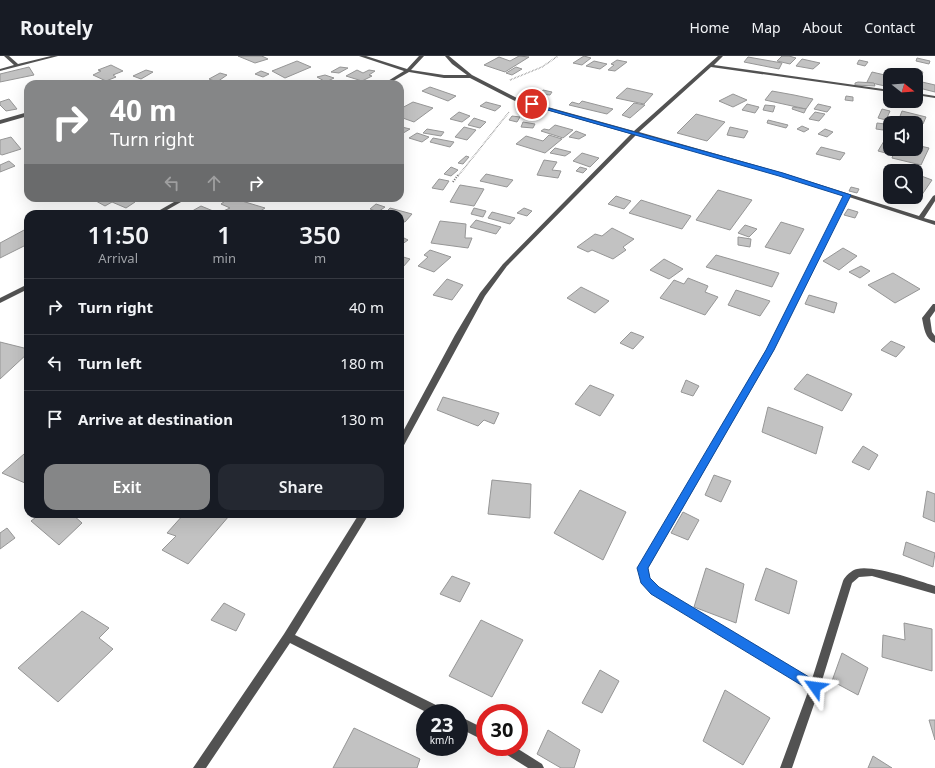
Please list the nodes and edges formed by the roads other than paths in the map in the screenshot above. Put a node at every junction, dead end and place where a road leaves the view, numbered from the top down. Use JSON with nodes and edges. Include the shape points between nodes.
{"nodes":[{"id":1,"x":6,"y":56,"type":"edge"},
{"id":2,"x":56,"y":56,"type":"edge"},
{"id":3,"x":361,"y":56,"type":"edge"},
{"id":4,"x":420,"y":56,"type":"edge"},
{"id":5,"x":447,"y":56,"type":"edge"},
{"id":6,"x":721,"y":56,"type":"edge"},
{"id":7,"x":18,"y":66,"type":"junction"},
{"id":8,"x":711,"y":66,"type":"junction"},
{"id":9,"x":0,"y":70,"type":"edge"},
{"id":10,"x":407,"y":71,"type":"junction"},
{"id":11,"x":474,"y":76,"type":"junction"},
{"id":12,"x":392,"y":80,"type":"edge"},
{"id":13,"x":883,"y":90,"type":"edge"},
{"id":14,"x":923,"y":95,"type":"edge"},
{"id":15,"x":935,"y":97,"type":"edge"},
{"id":16,"x":24,"y":115,"type":"edge"},
{"id":17,"x":0,"y":122,"type":"edge"},
{"id":18,"x":635,"y":133,"type":"junction"},
{"id":19,"x":847,"y":195,"type":"junction"},
{"id":20,"x":935,"y":197,"type":"edge"},
{"id":21,"x":178,"y":202,"type":"edge"},
{"id":22,"x":163,"y":210,"type":"edge"},
{"id":23,"x":921,"y":218,"type":"junction"},
{"id":24,"x":935,"y":223,"type":"edge"},
{"id":25,"x":24,"y":288,"type":"edge"},
{"id":26,"x":0,"y":301,"type":"edge"},
{"id":27,"x":935,"y":306,"type":"edge"},
{"id":28,"x":935,"y":341,"type":"edge"},
{"id":29,"x":404,"y":437,"type":"edge"},
{"id":30,"x":362,"y":518,"type":"edge"},
{"id":31,"x":935,"y":590,"type":"edge"},
{"id":32,"x":288,"y":637,"type":"junction"},
{"id":33,"x":815,"y":687,"type":"junction"},
{"id":34,"x":422,"y":704,"type":"edge"},
{"id":35,"x":519,"y":756,"type":"edge"},
{"id":36,"x":199,"y":768,"type":"edge"},
{"id":37,"x":538,"y":768,"type":"edge"},
{"id":38,"x":786,"y":768,"type":"edge"}],
"edges":[{"from":1,"to":7,"type":"street"},
{"from":2,"to":7,"type":"street"},
{"from":3,"to":10,"type":"street"},
{"from":4,"to":10,"type":"street"},
{"from":5,"to":11,"type":"street","via":[[453,63]]},
{"from":6,"to":8,"type":"street"},
{"from":7,"to":9,"type":"street"},
{"from":8,"to":13,"type":"street"},
{"from":8,"to":18,"type":"street"},
{"from":10,"to":11,"type":"street","via":[[438,78]]},
{"from":10,"to":12,"type":"street"},
{"from":11,"to":18,"type":"street","via":[[489,88],[517,100]]},
{"from":14,"to":15,"type":"street"},
{"from":16,"to":17,"type":"street"},
{"from":18,"to":19,"type":"street"},
{"from":18,"to":29,"type":"street","via":[[529,239],[482,295]]},
{"from":19,"to":23,"type":"street"},
{"from":19,"to":33,"type":"street","via":[[770,350],[643,568],[645,580],[655,590]]},
{"from":20,"to":23,"type":"street"},
{"from":21,"to":22,"type":"street"},
{"from":23,"to":24,"type":"street"},
{"from":25,"to":26,"type":"street"},
{"from":27,"to":28,"type":"street","via":[[926,318],[928,332]]},
{"from":30,"to":32,"type":"street"},
{"from":31,"to":33,"type":"street","via":[[872,572],[857,573],[848,581]]},
{"from":32,"to":34,"type":"street"},
{"from":32,"to":36,"type":"street"},
{"from":33,"to":38,"type":"street"},
{"from":35,"to":37,"type":"street"}]}
